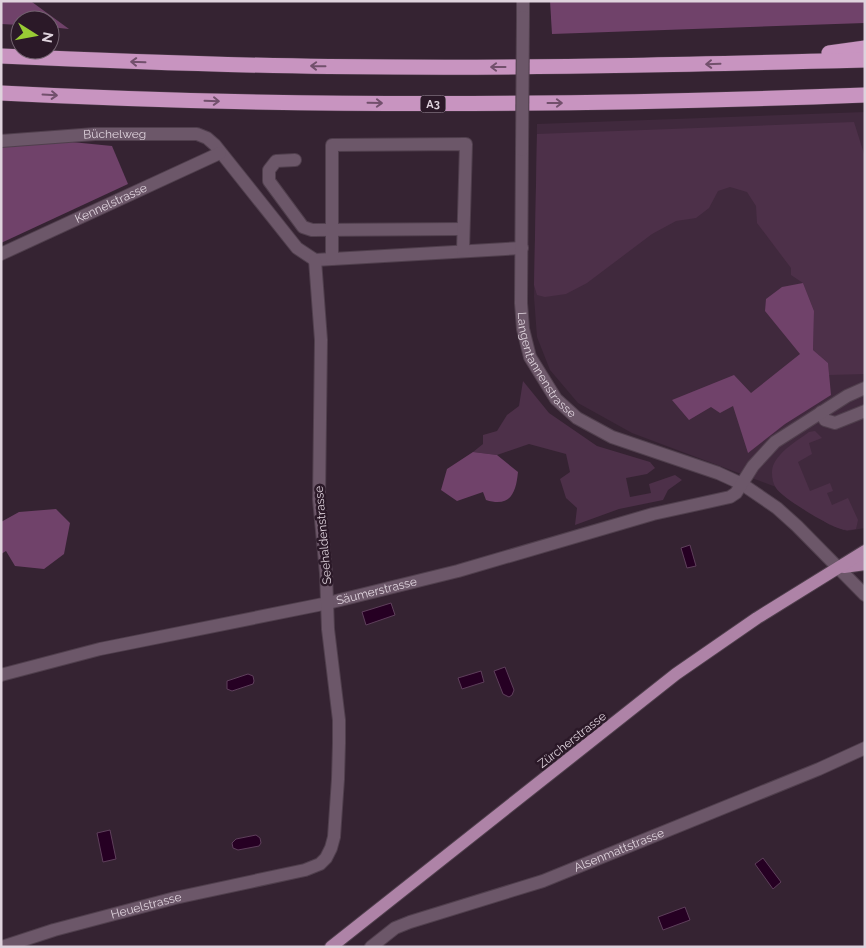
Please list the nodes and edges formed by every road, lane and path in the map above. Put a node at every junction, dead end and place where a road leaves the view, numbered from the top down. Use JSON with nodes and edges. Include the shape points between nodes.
{"nodes":[{"id":1,"x":523,"y":1,"type":"edge"},
{"id":2,"x":865,"y":48,"type":"edge"},
{"id":3,"x":1,"y":56,"type":"edge"},
{"id":4,"x":865,"y":60,"type":"edge"},
{"id":5,"x":761,"y":63,"type":"junction"},
{"id":6,"x":1,"y":93,"type":"edge"},
{"id":7,"x":865,"y":95,"type":"edge"},
{"id":8,"x":1,"y":141,"type":"edge"},
{"id":9,"x":220,"y":153,"type":"junction"},
{"id":10,"x":295,"y":160,"type":"dead end"},
{"id":11,"x":332,"y":229,"type":"junction"},
{"id":12,"x":464,"y":229,"type":"junction"},
{"id":13,"x":522,"y":248,"type":"junction"},
{"id":14,"x":463,"y":252,"type":"junction"},
{"id":15,"x":1,"y":254,"type":"edge"},
{"id":16,"x":332,"y":259,"type":"junction"},
{"id":17,"x":316,"y":260,"type":"junction"},
{"id":18,"x":865,"y":388,"type":"edge"},
{"id":19,"x":865,"y":411,"type":"edge"},
{"id":20,"x":821,"y":412,"type":"junction"},
{"id":21,"x":742,"y":484,"type":"junction"},
{"id":22,"x":865,"y":551,"type":"edge"},
{"id":23,"x":865,"y":564,"type":"edge"},
{"id":24,"x":839,"y":568,"type":"junction"},
{"id":25,"x":865,"y":594,"type":"edge"},
{"id":26,"x":328,"y":603,"type":"junction"},
{"id":27,"x":1,"y":675,"type":"edge"},
{"id":28,"x":865,"y":748,"type":"edge"},
{"id":29,"x":291,"y":872,"type":"joint"},
{"id":30,"x":2,"y":947,"type":"edge"},
{"id":31,"x":331,"y":947,"type":"edge"},
{"id":32,"x":371,"y":947,"type":"edge"}],
"edges":[{"from":1,"to":13,"type":"street","name":"Langentannenstrasse","bridge":true},
{"from":2,"to":5,"type":"highway"},
{"from":5,"to":3,"type":"highway","one_way":true,"via":[[395,68]]},
{"from":4,"to":5,"type":"highway"},
{"from":6,"to":7,"type":"highway","number":"A3","one_way":true,"via":[[410,104]]},
{"from":8,"to":9,"type":"street","name":"Büchelweg","via":[[95,134],[197,134],[207,138]]},
{"from":9,"to":15,"type":"street","name":"Kennelstrasse"},
{"from":9,"to":17,"type":"street","via":[[297,248]]},
{"from":10,"to":11,"type":"street","via":[[276,161],[269,170],[269,181],[304,227]]},
{"from":11,"to":12,"type":"street"},
{"from":11,"to":12,"type":"street","via":[[332,145],[466,144]]},
{"from":11,"to":16,"type":"street"},
{"from":12,"to":14,"type":"street"},
{"from":13,"to":14,"type":"street"},
{"from":13,"to":21,"type":"street","name":"Langentannenstrasse","via":[[523,329],[530,357],[556,399],[577,418],[612,437]]},
{"from":14,"to":16,"type":"street"},
{"from":16,"to":17,"type":"street"},
{"from":17,"to":26,"type":"street","name":"Seehaldenstrasse","via":[[321,340],[318,485]]},
{"from":18,"to":20,"type":"street","name":"Säumerstrasse"},
{"from":19,"to":20,"type":"street","via":[[835,423],[826,420]]},
{"from":20,"to":21,"type":"street","name":"Säumerstrasse","via":[[775,442]]},
{"from":21,"to":24,"type":"street","name":"Langentannenstrasse","via":[[777,508]]},
{"from":21,"to":26,"type":"street","name":"Säumerstrasse","via":[[730,497],[653,514],[458,571]]},
{"from":22,"to":24,"type":"main road","name":"Zürcherstrasse"},
{"from":23,"to":24,"type":"main road","name":"Zürcherstrasse"},
{"from":24,"to":25,"type":"street","name":"Langentannenstrasse"},
{"from":24,"to":31,"type":"main road","name":"Zürcherstrasse","via":[[756,618],[676,674]]},
{"from":26,"to":27,"type":"street","name":"Säumerstrasse","via":[[100,649]]},
{"from":26,"to":29,"type":"street","name":"Seehaldenstrasse","via":[[339,720],[334,838],[320,864]]},
{"from":28,"to":32,"type":"street","name":"Alsenmattstrasse","via":[[543,881],[395,928]]},
{"from":29,"to":30,"type":"street","name":"Heuelstrasse","via":[[174,898]]}]}
